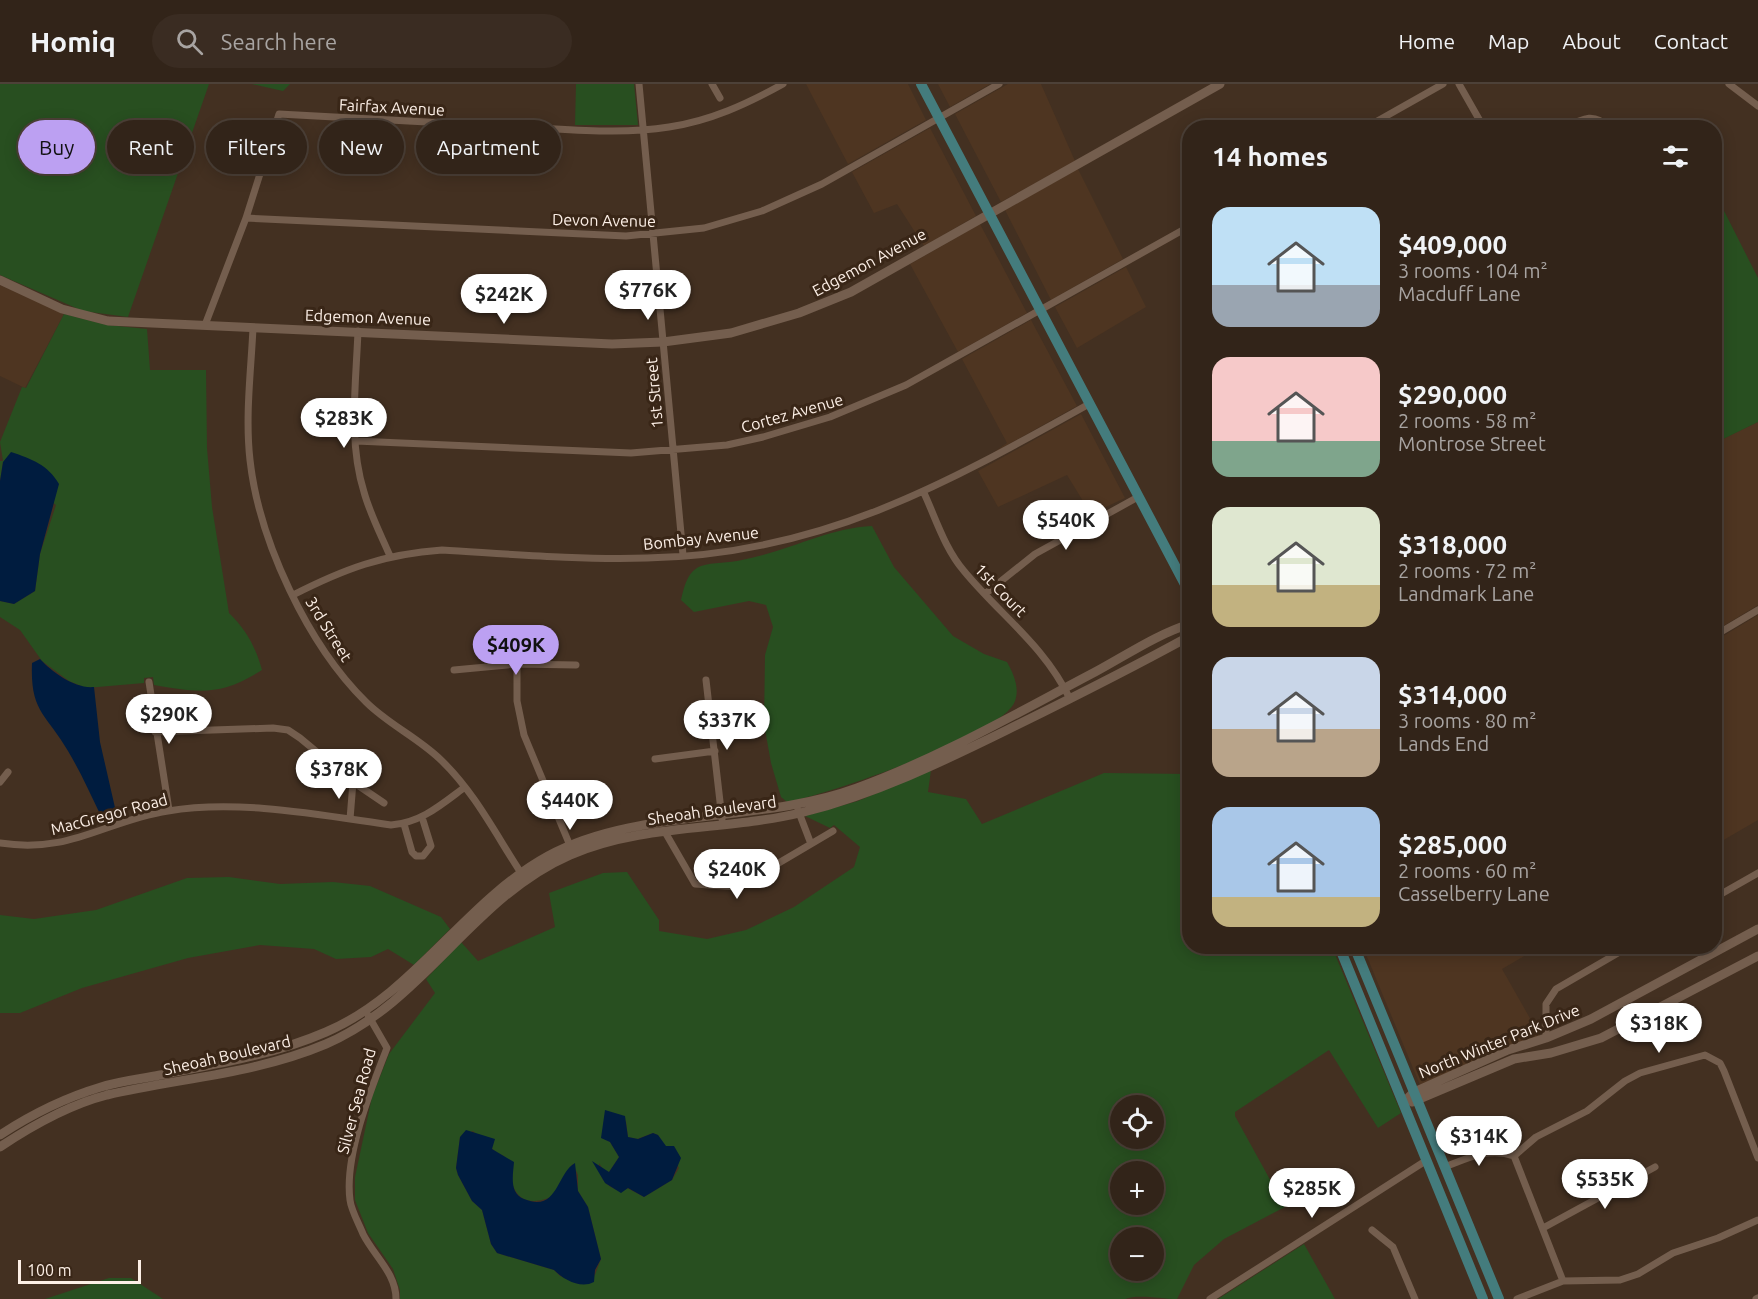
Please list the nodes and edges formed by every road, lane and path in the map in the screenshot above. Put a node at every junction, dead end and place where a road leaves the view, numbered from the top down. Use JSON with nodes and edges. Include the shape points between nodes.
{"nodes":[{"id":1,"x":639,"y":84,"type":"edge"},
{"id":2,"x":712,"y":84,"type":"edge"},
{"id":3,"x":764,"y":84,"type":"edge"},
{"id":4,"x":783,"y":84,"type":"edge"},
{"id":5,"x":921,"y":84,"type":"edge"},
{"id":6,"x":999,"y":84,"type":"edge"},
{"id":7,"x":1220,"y":84,"type":"edge"},
{"id":8,"x":1443,"y":84,"type":"edge"},
{"id":9,"x":1459,"y":84,"type":"edge"},
{"id":10,"x":1729,"y":84,"type":"edge"},
{"id":11,"x":768,"y":92,"type":"junction"},
{"id":12,"x":720,"y":98,"type":"dead end"},
{"id":13,"x":1758,"y":106,"type":"edge"},
{"id":14,"x":939,"y":118,"type":"junction"},
{"id":15,"x":1379,"y":120,"type":"edge"},
{"id":16,"x":1479,"y":120,"type":"edge"},
{"id":17,"x":1583,"y":120,"type":"edge"},
{"id":18,"x":1602,"y":120,"type":"edge"},
{"id":19,"x":643,"y":129,"type":"junction"},
{"id":20,"x":989,"y":214,"type":"junction"},
{"id":21,"x":246,"y":218,"type":"junction"},
{"id":22,"x":1182,"y":231,"type":"edge"},
{"id":23,"x":653,"y":235,"type":"junction"},
{"id":24,"x":0,"y":280,"type":"edge"},
{"id":25,"x":1040,"y":311,"type":"junction"},
{"id":26,"x":205,"y":325,"type":"junction"},
{"id":27,"x":253,"y":328,"type":"junction"},
{"id":28,"x":358,"y":331,"type":"junction"},
{"id":29,"x":663,"y":342,"type":"junction"},
{"id":30,"x":1089,"y":404,"type":"junction"},
{"id":31,"x":356,"y":441,"type":"junction"},
{"id":32,"x":673,"y":451,"type":"junction"},
{"id":33,"x":924,"y":493,"type":"junction"},
{"id":34,"x":1138,"y":497,"type":"junction"},
{"id":35,"x":683,"y":555,"type":"junction"},
{"id":36,"x":390,"y":556,"type":"junction"},
{"id":37,"x":1182,"y":579,"type":"edge"},
{"id":38,"x":985,"y":594,"type":"junction"},
{"id":39,"x":293,"y":595,"type":"junction"},
{"id":40,"x":1758,"y":610,"type":"edge"},
{"id":41,"x":1182,"y":628,"type":"edge"},
{"id":42,"x":1722,"y":631,"type":"edge"},
{"id":43,"x":1182,"y":640,"type":"edge"},
{"id":44,"x":517,"y":664,"type":"junction"},
{"id":45,"x":576,"y":665,"type":"dead end"},
{"id":46,"x":454,"y":670,"type":"dead end"},
{"id":47,"x":706,"y":680,"type":"dead end"},
{"id":48,"x":149,"y":682,"type":"dead end"},
{"id":49,"x":1065,"y":688,"type":"junction"},
{"id":50,"x":1070,"y":699,"type":"junction"},
{"id":51,"x":155,"y":732,"type":"junction"},
{"id":52,"x":715,"y":751,"type":"junction"},
{"id":53,"x":655,"y":759,"type":"dead end"},
{"id":54,"x":8,"y":772,"type":"dead end"},
{"id":55,"x":0,"y":782,"type":"edge"},
{"id":56,"x":353,"y":782,"type":"junction"},
{"id":57,"x":465,"y":787,"type":"junction"},
{"id":58,"x":384,"y":803,"type":"dead end"},
{"id":59,"x":798,"y":809,"type":"junction"},
{"id":60,"x":169,"y":810,"type":"junction"},
{"id":61,"x":422,"y":817,"type":"junction"},
{"id":62,"x":350,"y":819,"type":"junction"},
{"id":63,"x":722,"y":820,"type":"junction"},
{"id":64,"x":404,"y":824,"type":"junction"},
{"id":65,"x":833,"y":831,"type":"dead end"},
{"id":66,"x":665,"y":832,"type":"junction"},
{"id":67,"x":0,"y":843,"type":"edge"},
{"id":68,"x":811,"y":844,"type":"junction"},
{"id":69,"x":572,"y":849,"type":"junction"},
{"id":70,"x":1758,"y":873,"type":"edge"},
{"id":71,"x":523,"y":876,"type":"junction"},
{"id":72,"x":1722,"y":893,"type":"edge"},
{"id":73,"x":1758,"y":929,"type":"edge"},
{"id":74,"x":1722,"y":948,"type":"edge"},
{"id":75,"x":1342,"y":954,"type":"edge"},
{"id":76,"x":1357,"y":954,"type":"edge"},
{"id":77,"x":1616,"y":954,"type":"edge"},
{"id":78,"x":1711,"y":954,"type":"edge"},
{"id":79,"x":1758,"y":956,"type":"edge"},
{"id":80,"x":368,"y":1015,"type":"junction"},
{"id":81,"x":1546,"y":1038,"type":"junction"},
{"id":82,"x":1416,"y":1097,"type":"junction"},
{"id":83,"x":1403,"y":1103,"type":"junction"},
{"id":84,"x":0,"y":1135,"type":"edge"},
{"id":85,"x":0,"y":1147,"type":"edge"},
{"id":86,"x":1514,"y":1156,"type":"junction"},
{"id":87,"x":1758,"y":1158,"type":"edge"},
{"id":88,"x":1427,"y":1160,"type":"junction"},
{"id":89,"x":1445,"y":1167,"type":"junction"},
{"id":90,"x":1655,"y":1167,"type":"dead end"},
{"id":91,"x":1758,"y":1220,"type":"edge"},
{"id":92,"x":1543,"y":1228,"type":"junction"},
{"id":93,"x":1372,"y":1230,"type":"dead end"},
{"id":94,"x":1563,"y":1281,"type":"junction"},
{"id":95,"x":1477,"y":1284,"type":"junction"},
{"id":96,"x":396,"y":1299,"type":"edge"},
{"id":97,"x":1210,"y":1299,"type":"edge"},
{"id":98,"x":1415,"y":1299,"type":"edge"},
{"id":99,"x":1483,"y":1299,"type":"edge"},
{"id":100,"x":1490,"y":1299,"type":"edge"},
{"id":101,"x":1499,"y":1299,"type":"edge"},
{"id":102,"x":1517,"y":1299,"type":"edge"}],
"edges":[{"from":1,"to":19,"type":"street","name":"1st Street"},
{"from":2,"to":12,"type":"street"},
{"from":3,"to":11,"type":"street"},
{"from":4,"to":11,"type":"street","name":"Fairfax Avenue"},
{"from":5,"to":14,"type":"main road"},
{"from":6,"to":14,"type":"street","name":"Devon Avenue"},
{"from":7,"to":20,"type":"street","name":"Edgemon Avenue"},
{"from":8,"to":15,"type":"street"},
{"from":9,"to":16,"type":"street"},
{"from":10,"to":13,"type":"street"},
{"from":11,"to":19,"type":"street","name":"Fairfax Avenue","via":[[705,119]]},
{"from":14,"to":20,"type":"main road"},
{"from":14,"to":23,"type":"street","name":"Devon Avenue","via":[[822,184],[772,207],[704,228]]},
{"from":17,"to":18,"type":"street","via":[[1591,116]]},
{"from":19,"to":21,"type":"street","name":"Fairfax Avenue","via":[[580,130],[279,114]]},
{"from":19,"to":23,"type":"street","name":"1st Street"},
{"from":20,"to":25,"type":"main road"},
{"from":20,"to":29,"type":"street","name":"Edgemon Avenue","via":[[850,292],[799,314],[731,333]]},
{"from":21,"to":23,"type":"street","name":"Devon Avenue","via":[[602,236]]},
{"from":21,"to":26,"type":"street"},
{"from":22,"to":25,"type":"street","name":"Cortez Avenue"},
{"from":23,"to":29,"type":"street","name":"1st Street"},
{"from":24,"to":26,"type":"street","name":"Edgemon Avenue","via":[[81,316],[108,321]]},
{"from":25,"to":30,"type":"main road"},
{"from":25,"to":32,"type":"street","name":"Cortez Avenue","via":[[869,403],[800,428],[727,445]]},
{"from":26,"to":27,"type":"street","name":"Edgemon Avenue"},
{"from":27,"to":28,"type":"street","name":"Edgemon Avenue"},
{"from":27,"to":39,"type":"street","name":"3rd Street","via":[[248,430],[255,495],[268,539]]},
{"from":28,"to":29,"type":"street","name":"Edgemon Avenue","via":[[612,344]]},
{"from":28,"to":31,"type":"street"},
{"from":29,"to":32,"type":"street","name":"1st Street"},
{"from":30,"to":33,"type":"street","name":"Bombay Avenue"},
{"from":30,"to":34,"type":"main road"},
{"from":31,"to":32,"type":"street","name":"Cortez Avenue","via":[[594,452]]},
{"from":31,"to":36,"type":"street","via":[[364,492]]},
{"from":32,"to":35,"type":"street","name":"1st Street"},
{"from":33,"to":35,"type":"street","name":"Bombay Avenue","via":[[879,512],[792,539]]},
{"from":33,"to":38,"type":"street","name":"1st Court","via":[[951,552]]},
{"from":34,"to":37,"type":"main road"},
{"from":34,"to":38,"type":"street","via":[[1035,554]]},
{"from":35,"to":36,"type":"street","name":"Bombay Avenue","via":[[612,558],[442,550]]},
{"from":36,"to":39,"type":"street","name":"Bombay Avenue","via":[[341,571]]},
{"from":38,"to":49,"type":"street","name":"1st Court","via":[[1040,650]]},
{"from":39,"to":57,"type":"street","name":"3rd Street","via":[[346,680],[389,722],[442,760]]},
{"from":40,"to":42,"type":"street"},
{"from":41,"to":49,"type":"street","name":"Sheoah Boulevard"},
{"from":43,"to":50,"type":"street","name":"Sheoah Boulevard"},
{"from":44,"to":45,"type":"street"},
{"from":44,"to":46,"type":"street"},
{"from":44,"to":69,"type":"street","via":[[517,701],[524,735]]},
{"from":47,"to":52,"type":"street"},
{"from":48,"to":51,"type":"street"},
{"from":49,"to":50,"type":"street","name":"1st Court"},
{"from":49,"to":59,"type":"street","name":"Sheoah Boulevard","via":[[962,743]]},
{"from":50,"to":59,"type":"street","name":"Sheoah Boulevard","via":[[900,780],[856,797]]},
{"from":51,"to":56,"type":"street","via":[[288,730]]},
{"from":51,"to":60,"type":"street"},
{"from":52,"to":53,"type":"street"},
{"from":52,"to":63,"type":"street"},
{"from":54,"to":55,"type":"street"},
{"from":56,"to":58,"type":"street"},
{"from":56,"to":62,"type":"street"},
{"from":57,"to":61,"type":"street","name":"MacGregor Road"},
{"from":57,"to":71,"type":"street","name":"3rd Street"},
{"from":59,"to":63,"type":"street","name":"Sheoah Boulevard"},
{"from":59,"to":68,"type":"street"},
{"from":60,"to":62,"type":"street","name":"MacGregor Road","via":[[235,807]]},
{"from":60,"to":67,"type":"street","name":"MacGregor Road","via":[[57,844]]},
{"from":61,"to":64,"type":"street","name":"MacGregor Road"},
{"from":61,"to":64,"type":"street","via":[[431,846],[423,856],[412,852]]},
{"from":62,"to":64,"type":"street","name":"MacGregor Road"},
{"from":63,"to":66,"type":"street","name":"Sheoah Boulevard"},
{"from":63,"to":69,"type":"street","name":"Sheoah Boulevard","via":[[625,830]]},
{"from":65,"to":68,"type":"street"},
{"from":66,"to":68,"type":"street","via":[[690,879],[699,886],[738,887]]},
{"from":66,"to":69,"type":"street","name":"Sheoah Boulevard"},
{"from":69,"to":71,"type":"street","name":"Sheoah Boulevard"},
{"from":70,"to":72,"type":"street"},
{"from":71,"to":80,"type":"street","name":"Sheoah Boulevard","via":[[471,912]]},
{"from":73,"to":74,"type":"street","name":"North Winter Park Drive"},
{"from":75,"to":83,"type":"main road"},
{"from":76,"to":82,"type":"main road"},
{"from":77,"to":81,"type":"street","via":[[1556,989],[1546,1004]]},
{"from":78,"to":81,"type":"street","name":"North Winter Park Drive"},
{"from":79,"to":82,"type":"street","name":"North Winter Park Drive","via":[[1601,1038],[1514,1059]]},
{"from":80,"to":84,"type":"street","name":"Sheoah Boulevard","via":[[264,1053],[104,1086],[50,1105]]},
{"from":80,"to":85,"type":"street","name":"Sheoah Boulevard","via":[[330,1042],[266,1065],[105,1096],[53,1115]]},
{"from":80,"to":96,"type":"street","name":"Silver Sea Road","via":[[387,1048],[360,1125],[350,1177],[350,1201],[364,1235],[388,1271]]},
{"from":81,"to":82,"type":"street","name":"North Winter Park Drive","via":[[1508,1050]]},
{"from":82,"to":83,"type":"street","name":"North Winter Park Drive"},
{"from":82,"to":89,"type":"main road"},
{"from":83,"to":88,"type":"main road"},
{"from":86,"to":87,"type":"street","via":[[1531,1141],[1587,1111],[1640,1072],[1705,1055],[1724,1071]]},
{"from":86,"to":89,"type":"street","via":[[1484,1153]]},
{"from":86,"to":92,"type":"street"},
{"from":88,"to":95,"type":"main road"},
{"from":88,"to":97,"type":"street"},
{"from":89,"to":101,"type":"main road"},
{"from":90,"to":92,"type":"street"},
{"from":91,"to":94,"type":"street","via":[[1673,1253],[1620,1280]]},
{"from":92,"to":94,"type":"street"},
{"from":93,"to":98,"type":"street","via":[[1393,1247]]},
{"from":94,"to":102,"type":"street"},
{"from":95,"to":99,"type":"main road"},
{"from":95,"to":100,"type":"main road"}]}
